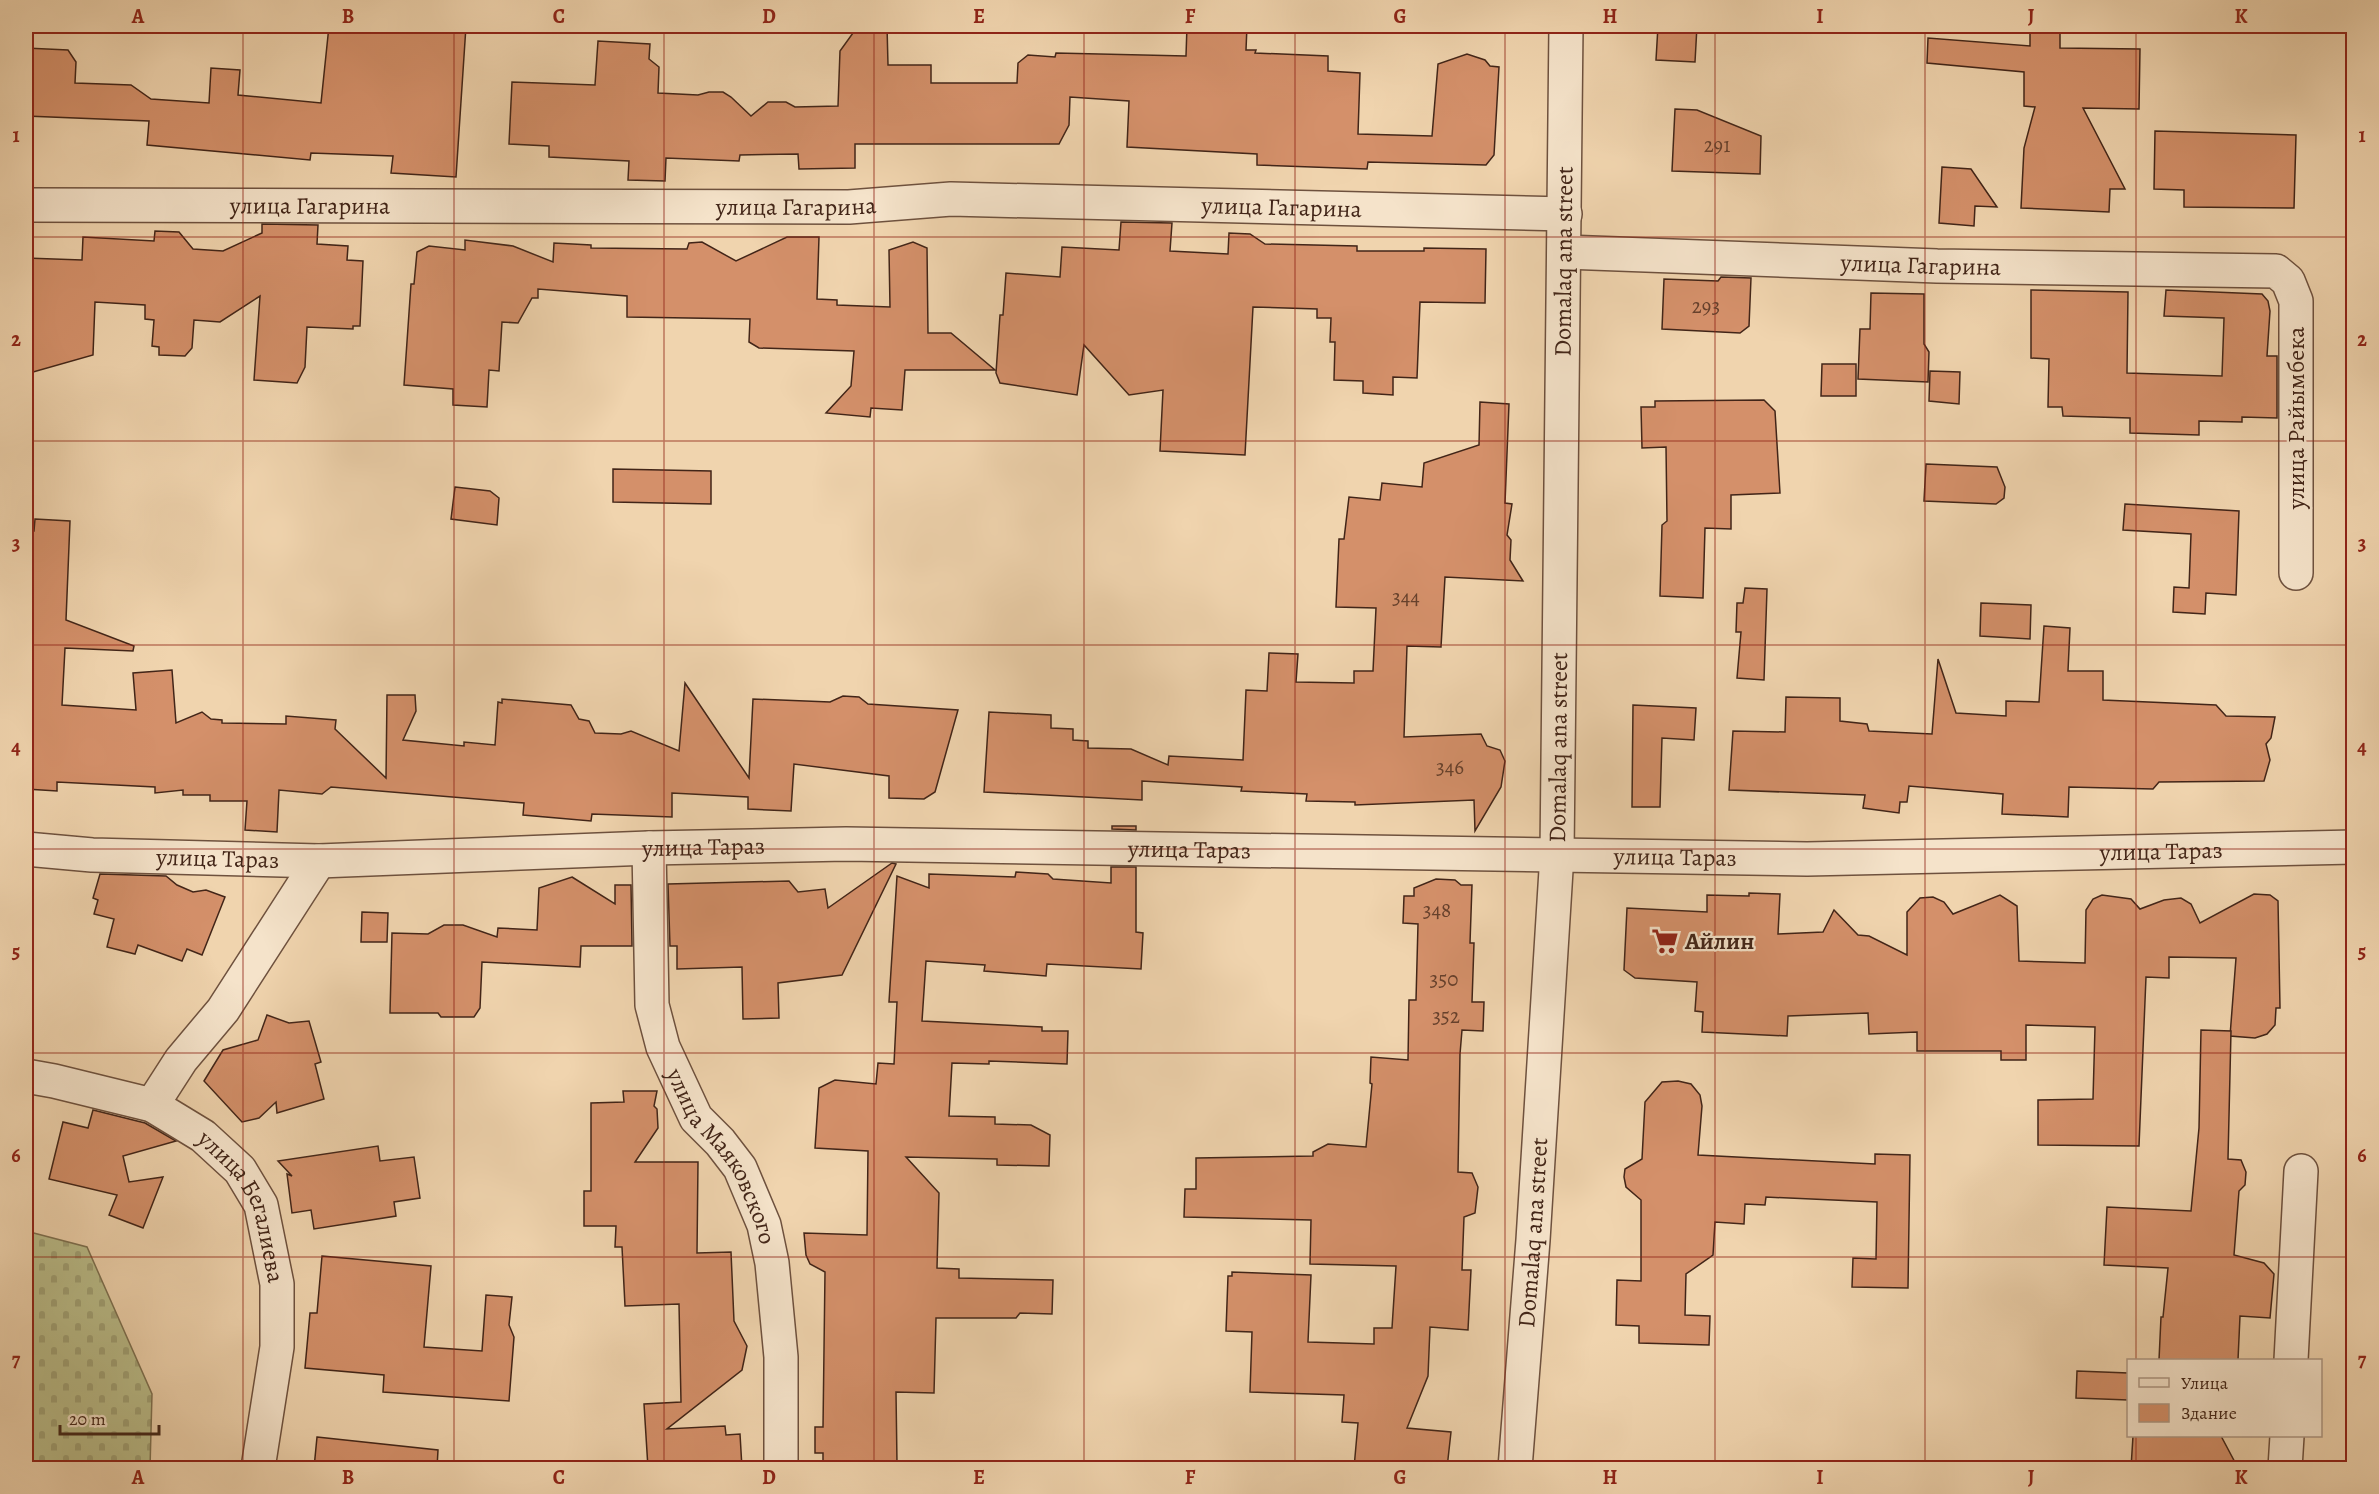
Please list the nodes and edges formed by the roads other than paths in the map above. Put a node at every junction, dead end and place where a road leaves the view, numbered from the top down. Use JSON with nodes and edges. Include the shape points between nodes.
{"nodes":[{"id":1,"x":1566,"y":26,"type":"edge"},
{"id":2,"x":26,"y":206,"type":"edge"},
{"id":3,"x":1565,"y":214,"type":"junction"},
{"id":4,"x":1565,"y":252,"type":"junction"},
{"id":5,"x":2276,"y":271,"type":"joint"},
{"id":6,"x":2296,"y":573,"type":"dead end"},
{"id":7,"x":2354,"y":847,"type":"edge"},
{"id":8,"x":649,"y":848,"type":"junction"},
{"id":9,"x":26,"y":849,"type":"edge"},
{"id":10,"x":1557,"y":854,"type":"junction"},
{"id":11,"x":319,"y":861,"type":"junction"},
{"id":12,"x":26,"y":1077,"type":"edge"},
{"id":13,"x":152,"y":1105,"type":"junction"},
{"id":14,"x":2301,"y":1171,"type":"dead end"},
{"id":15,"x":2291,"y":1359,"type":"edge"},
{"id":16,"x":2287,"y":1437,"type":"edge"},
{"id":17,"x":258,"y":1468,"type":"edge"},
{"id":18,"x":781,"y":1468,"type":"edge"},
{"id":19,"x":1515,"y":1468,"type":"edge"},
{"id":20,"x":2285,"y":1468,"type":"edge"}],
"edges":[{"from":1,"to":3,"type":"street","name":"Domalaq ana street"},
{"from":2,"to":3,"type":"street","name":"улица Гагарина","via":[[849,207],[951,198]]},
{"from":3,"to":4,"type":"street","name":"Domalaq ana street"},
{"from":4,"to":5,"type":"street","name":"улица Гагарина","via":[[1937,266]]},
{"from":4,"to":10,"type":"street","name":"Domalaq ana street"},
{"from":5,"to":6,"type":"street","name":"улица Райымбека","via":[[2289,281],[2296,301]]},
{"from":7,"to":10,"type":"street","name":"улица Тараз","via":[[1807,859]]},
{"from":8,"to":10,"type":"street","name":"улица Тараз","via":[[846,844]]},
{"from":8,"to":11,"type":"street","name":"улица Тараз"},
{"from":8,"to":18,"type":"street","name":"улица Маяковского","via":[[652,1005],[663,1047],[696,1118],[740,1168],[764,1225],[772,1263],[781,1357]]},
{"from":9,"to":11,"type":"street","name":"улица Тараз","via":[[92,855]]},
{"from":10,"to":19,"type":"street","name":"Domalaq ana street"},
{"from":11,"to":13,"type":"street","via":[[223,1010],[181,1060]]},
{"from":12,"to":13,"type":"street","name":"улица Бегалиева"},
{"from":13,"to":17,"type":"street","name":"улица Бегалиева","via":[[203,1136],[240,1170],[261,1205],[277,1284],[277,1347]]},
{"from":14,"to":15,"type":"street"},
{"from":16,"to":20,"type":"street"}]}
